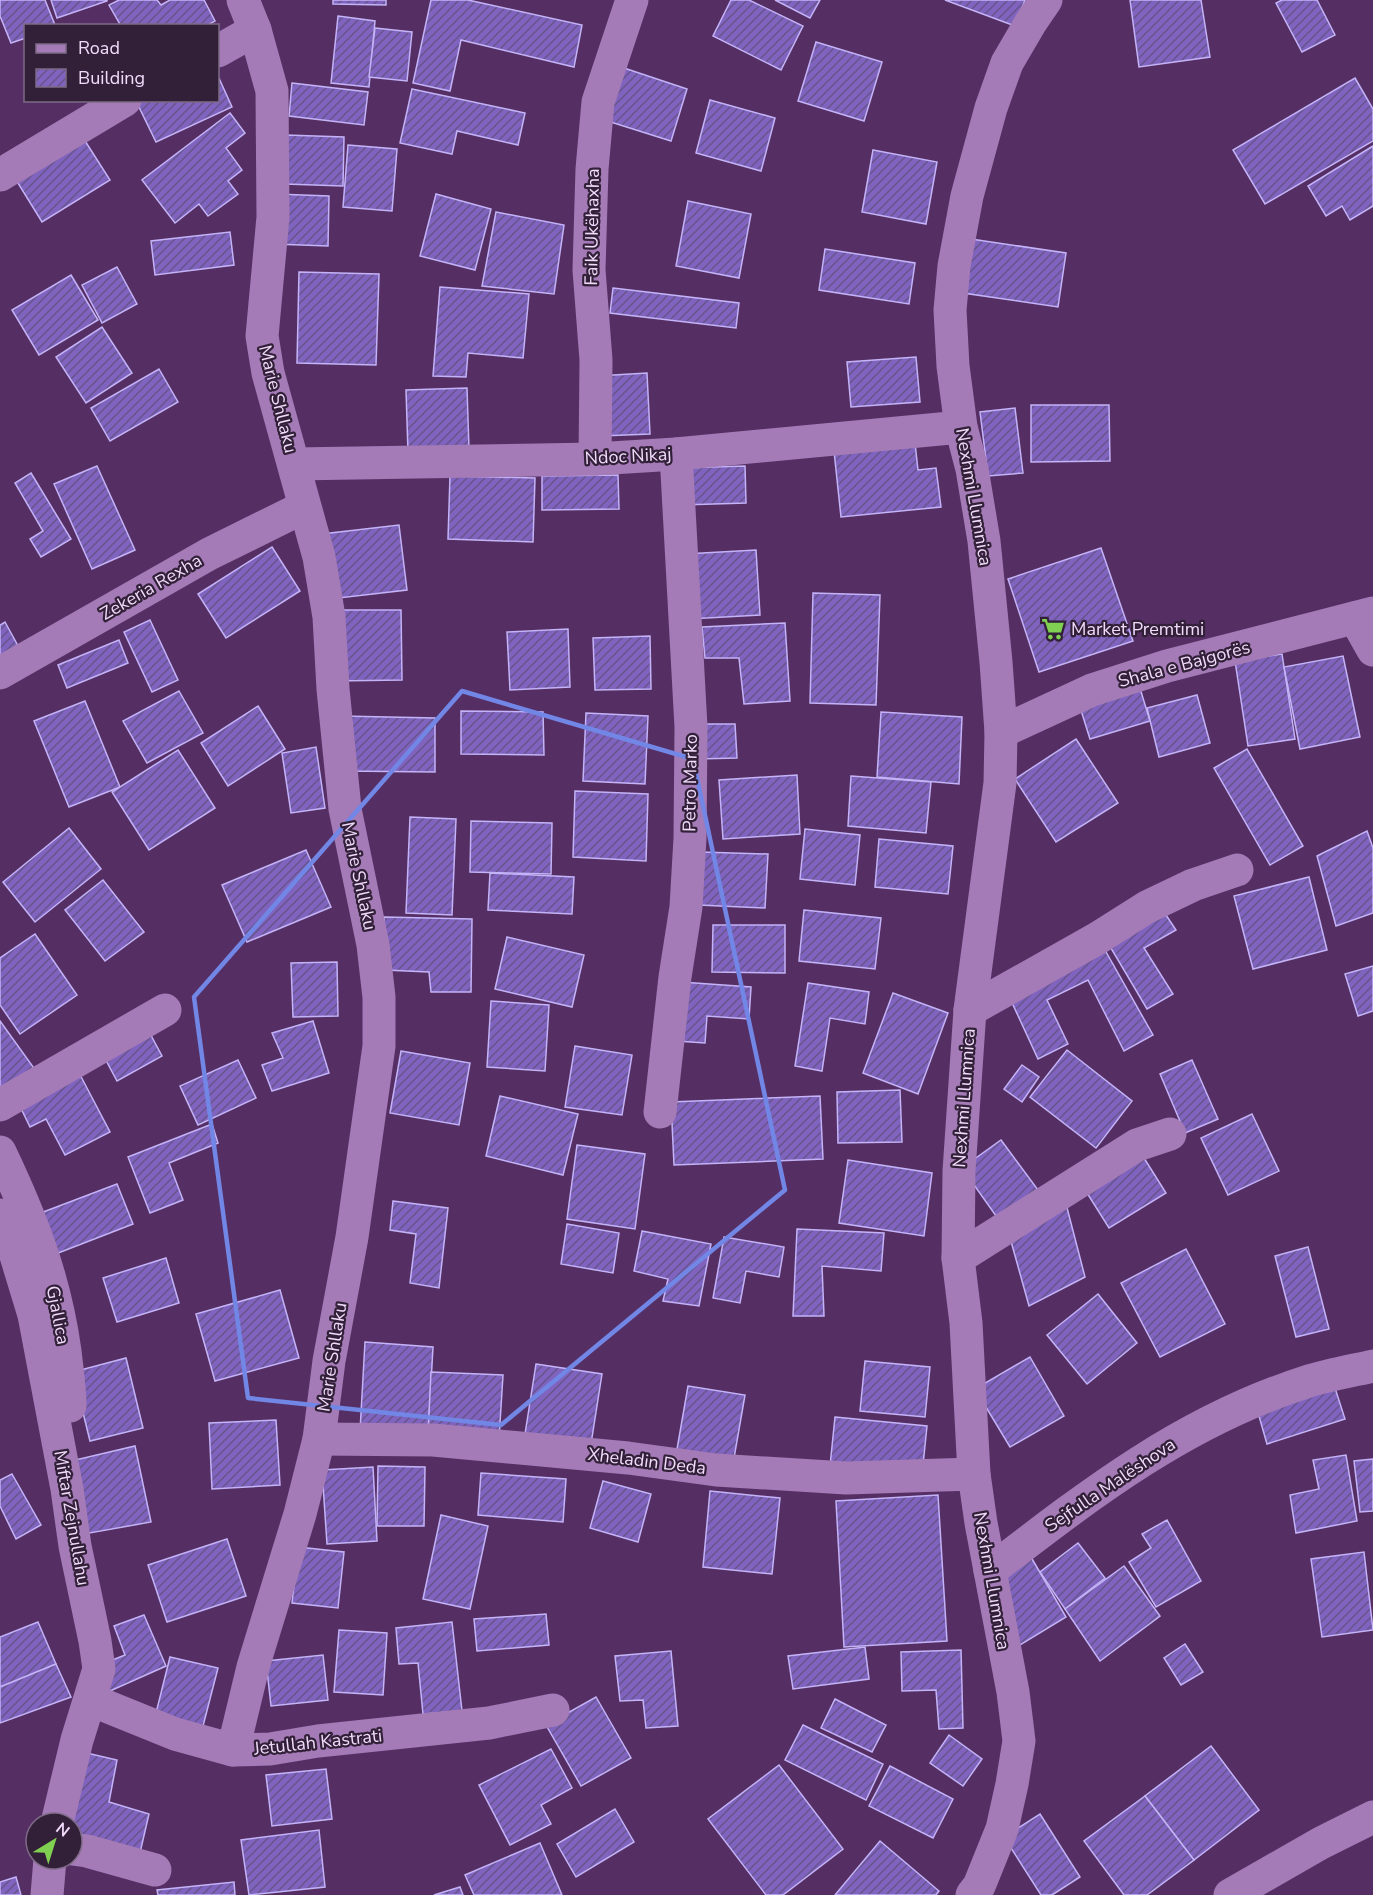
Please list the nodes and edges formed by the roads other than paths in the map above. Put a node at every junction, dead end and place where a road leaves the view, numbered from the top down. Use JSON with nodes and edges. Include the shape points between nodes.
{"nodes":[{"id":1,"x":243,"y":0,"type":"edge"},
{"id":2,"x":632,"y":0,"type":"edge"},
{"id":3,"x":1046,"y":0,"type":"edge"},
{"id":4,"x":255,"y":30,"type":"junction"},
{"id":5,"x":219,"y":50,"type":"edge"},
{"id":6,"x":122,"y":102,"type":"edge"},
{"id":7,"x":0,"y":175,"type":"edge"},
{"id":8,"x":961,"y":427,"type":"junction"},
{"id":9,"x":676,"y":454,"type":"junction"},
{"id":10,"x":595,"y":459,"type":"junction"},
{"id":11,"x":294,"y":464,"type":"junction"},
{"id":12,"x":304,"y":507,"type":"junction"},
{"id":13,"x":1364,"y":615,"type":"edge"},
{"id":14,"x":1373,"y":650,"type":"edge"},
{"id":15,"x":0,"y":673,"type":"edge"},
{"id":16,"x":1000,"y":732,"type":"junction"},
{"id":17,"x":1237,"y":870,"type":"dead end"},
{"id":18,"x":165,"y":1010,"type":"dead end"},
{"id":19,"x":970,"y":1010,"type":"junction"},
{"id":20,"x":0,"y":1105,"type":"edge"},
{"id":21,"x":660,"y":1112,"type":"dead end"},
{"id":22,"x":1170,"y":1134,"type":"dead end"},
{"id":23,"x":0,"y":1152,"type":"edge"},
{"id":24,"x":0,"y":1215,"type":"edge"},
{"id":25,"x":958,"y":1258,"type":"junction"},
{"id":26,"x":1373,"y":1366,"type":"edge"},
{"id":27,"x":319,"y":1439,"type":"junction"},
{"id":28,"x":974,"y":1474,"type":"junction"},
{"id":29,"x":67,"y":1489,"type":"junction"},
{"id":30,"x":990,"y":1571,"type":"junction"},
{"id":31,"x":91,"y":1700,"type":"junction"},
{"id":32,"x":553,"y":1710,"type":"dead end"},
{"id":33,"x":233,"y":1750,"type":"junction"},
{"id":34,"x":60,"y":1811,"type":"edge"},
{"id":35,"x":1373,"y":1817,"type":"edge"},
{"id":36,"x":84,"y":1851,"type":"edge"},
{"id":37,"x":155,"y":1870,"type":"dead end"},
{"id":38,"x":49,"y":1871,"type":"edge"},
{"id":39,"x":47,"y":1895,"type":"edge"},
{"id":40,"x":972,"y":1895,"type":"edge"},
{"id":41,"x":1230,"y":1895,"type":"edge"}],
"edges":[{"from":1,"to":4,"type":"street","name":"Marie Shllaku"},
{"from":2,"to":10,"type":"street","name":"Faik Ukëhaxha","via":[[598,102],[592,169],[589,270],[596,360]]},
{"from":3,"to":8,"type":"street","name":"Nexhmi Llumnica","via":[[1007,63],[967,196],[950,310]]},
{"from":4,"to":5,"type":"street"},
{"from":4,"to":11,"type":"street","name":"Marie Shllaku","via":[[272,91],[274,143],[273,217],[262,336],[268,373]]},
{"from":6,"to":7,"type":"street"},
{"from":8,"to":9,"type":"street","name":"Ndoc Nikaj"},
{"from":8,"to":16,"type":"street","name":"Nexhmi Llumnica","via":[[984,542]]},
{"from":9,"to":10,"type":"street","name":"Ndoc Nikaj"},
{"from":9,"to":21,"type":"street","name":"Petro Marko","via":[[691,727],[690,838],[686,907]]},
{"from":10,"to":11,"type":"street","name":"Ndoc Nikaj"},
{"from":11,"to":12,"type":"street","name":"Marie Shllaku"},
{"from":12,"to":15,"type":"street","name":"Zekeria Rexha","via":[[209,554]]},
{"from":12,"to":27,"type":"street","name":"Marie Shllaku","via":[[319,557],[329,617],[345,809],[374,945],[379,997],[379,1046]]},
{"from":13,"to":14,"type":"street"},
{"from":13,"to":16,"type":"street","name":"Shala e Bajgorës","via":[[1167,666],[1092,690]]},
{"from":16,"to":19,"type":"street","name":"Nexhmi Llumnica","via":[[1000,783]]},
{"from":17,"to":19,"type":"street","name":"Nexhmi Llumnica","via":[[1147,907]]},
{"from":18,"to":20,"type":"street"},
{"from":19,"to":25,"type":"street","name":"Nexhmi Llumnica","via":[[959,1172]]},
{"from":22,"to":25,"type":"street","via":[[1137,1145]]},
{"from":23,"to":29,"type":"street","name":"Gjallica","via":[[48,1266],[61,1322],[70,1391]]},
{"from":24,"to":29,"type":"street","name":"Miftar Zejnullahu","via":[[34,1315]]},
{"from":25,"to":28,"type":"street","name":"Nexhmi Llumnica","via":[[966,1323]]},
{"from":26,"to":30,"type":"street","name":"Sejfulla Malëshova","via":[[1307,1382],[1241,1407],[1179,1437],[1117,1475]]},
{"from":27,"to":28,"type":"street","name":"Xheladin Deda","via":[[433,1440],[716,1470],[846,1478]]},
{"from":27,"to":33,"type":"street","name":"Marie Shllaku"},
{"from":28,"to":30,"type":"street","name":"Nexhmi Llumnica"},
{"from":29,"to":31,"type":"street","name":"Miftar Zejnullahu","via":[[99,1669]]},
{"from":30,"to":40,"type":"street","name":"Nexhmi Llumnica","via":[[1019,1741],[1002,1829]]},
{"from":31,"to":33,"type":"street","name":"Jetullah Kastrati","via":[[175,1734]]},
{"from":31,"to":34,"type":"street","name":"Miftar Zejnullahu"},
{"from":32,"to":33,"type":"street","name":"Jetullah Kastrati","via":[[489,1723]]},
{"from":35,"to":41,"type":"street"},
{"from":36,"to":37,"type":"street"},
{"from":38,"to":39,"type":"street"}]}
